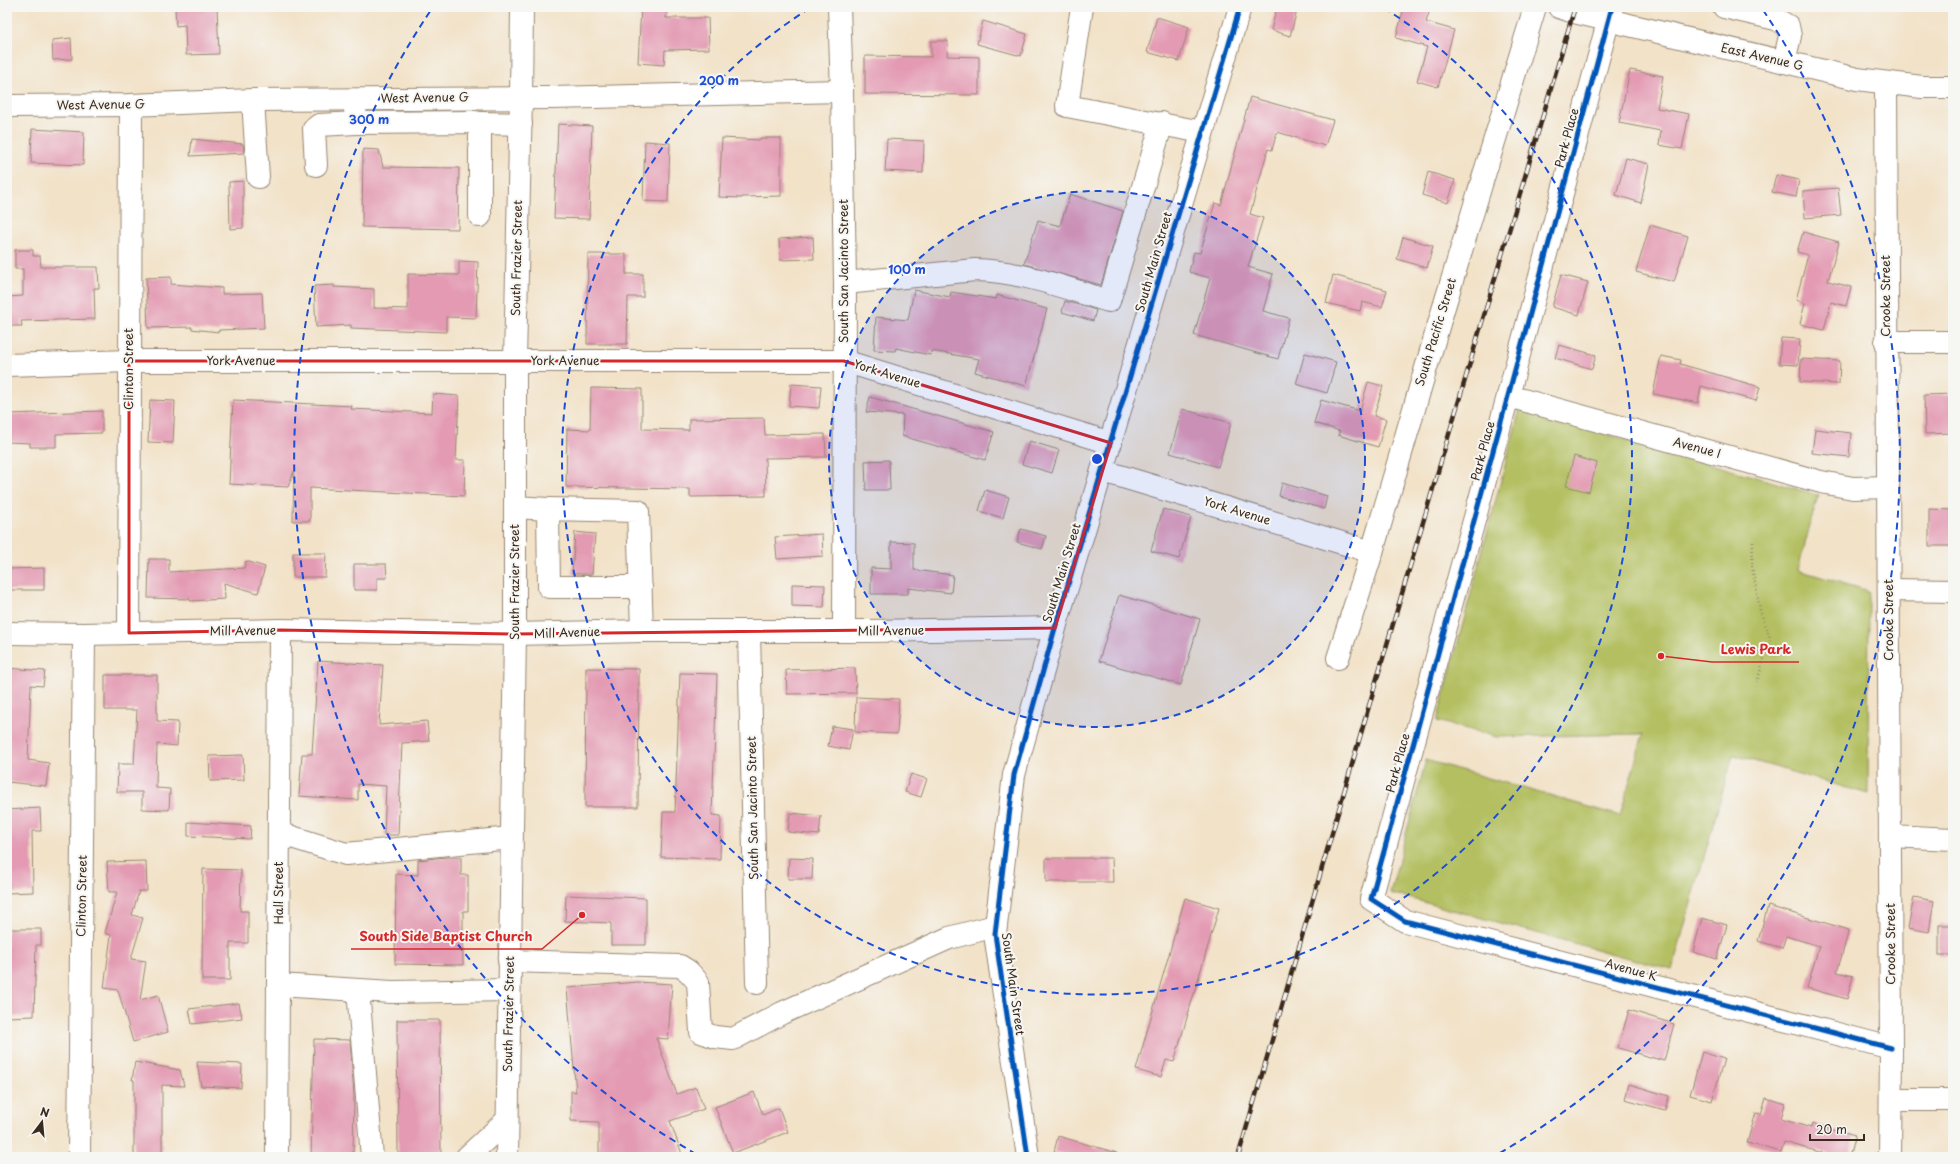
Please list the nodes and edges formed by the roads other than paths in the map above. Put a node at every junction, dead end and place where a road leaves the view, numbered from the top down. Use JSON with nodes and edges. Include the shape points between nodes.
{"nodes":[{"id":1,"x":522,"y":7,"type":"edge"},
{"id":2,"x":839,"y":7,"type":"edge"},
{"id":3,"x":1082,"y":7,"type":"edge"},
{"id":4,"x":1240,"y":7,"type":"edge"},
{"id":5,"x":1535,"y":7,"type":"edge"},
{"id":6,"x":1724,"y":7,"type":"edge"},
{"id":7,"x":1566,"y":10,"type":"edge"},
{"id":8,"x":1610,"y":13,"type":"edge"},
{"id":9,"x":1784,"y":62,"type":"junction"},
{"id":10,"x":1886,"y":83,"type":"junction"},
{"id":11,"x":1953,"y":87,"type":"edge"},
{"id":12,"x":842,"y":91,"type":"junction"},
{"id":13,"x":521,"y":98,"type":"junction"},
{"id":14,"x":354,"y":99,"type":"junction"},
{"id":15,"x":253,"y":100,"type":"junction"},
{"id":16,"x":131,"y":105,"type":"junction"},
{"id":17,"x":7,"y":106,"type":"edge"},
{"id":18,"x":356,"y":123,"type":"junction"},
{"id":19,"x":480,"y":123,"type":"junction"},
{"id":20,"x":1162,"y":123,"type":"junction"},
{"id":21,"x":521,"y":124,"type":"junction"},
{"id":22,"x":1202,"y":132,"type":"junction"},
{"id":23,"x":316,"y":165,"type":"dead end"},
{"id":24,"x":258,"y":177,"type":"dead end"},
{"id":25,"x":480,"y":216,"type":"dead end"},
{"id":26,"x":845,"y":283,"type":"junction"},
{"id":27,"x":1886,"y":342,"type":"junction"},
{"id":28,"x":1953,"y":342,"type":"edge"},
{"id":29,"x":129,"y":361,"type":"junction"},
{"id":30,"x":515,"y":361,"type":"junction"},
{"id":31,"x":844,"y":361,"type":"junction"},
{"id":32,"x":7,"y":365,"type":"edge"},
{"id":33,"x":1508,"y":396,"type":"junction"},
{"id":34,"x":1111,"y":443,"type":"junction"},
{"id":35,"x":1103,"y":471,"type":"junction"},
{"id":36,"x":1887,"y":488,"type":"junction"},
{"id":37,"x":514,"y":507,"type":"junction"},
{"id":38,"x":548,"y":509,"type":"junction"},
{"id":39,"x":1372,"y":552,"type":"junction"},
{"id":40,"x":640,"y":587,"type":"junction"},
{"id":41,"x":1889,"y":590,"type":"junction"},
{"id":42,"x":1953,"y":591,"type":"edge"},
{"id":43,"x":1055,"y":628,"type":"junction"},
{"id":44,"x":280,"y":630,"type":"junction"},
{"id":45,"x":642,"y":631,"type":"junction"},
{"id":46,"x":844,"y":631,"type":"junction"},
{"id":47,"x":749,"y":632,"type":"junction"},
{"id":48,"x":7,"y":633,"type":"edge"},
{"id":49,"x":129,"y":633,"type":"junction"},
{"id":50,"x":84,"y":634,"type":"junction"},
{"id":51,"x":515,"y":634,"type":"junction"},
{"id":52,"x":1338,"y":658,"type":"dead end"},
{"id":53,"x":279,"y":833,"type":"junction"},
{"id":54,"x":1890,"y":836,"type":"junction"},
{"id":55,"x":511,"y":838,"type":"junction"},
{"id":56,"x":1953,"y":839,"type":"edge"},
{"id":57,"x":1372,"y":899,"type":"joint"},
{"id":58,"x":995,"y":926,"type":"junction"},
{"id":59,"x":509,"y":961,"type":"junction"},
{"id":60,"x":757,"y":983,"type":"dead end"},
{"id":61,"x":278,"y":985,"type":"junction"},
{"id":62,"x":358,"y":990,"type":"junction"},
{"id":63,"x":509,"y":990,"type":"junction"},
{"id":64,"x":1891,"y":1048,"type":"junction"},
{"id":65,"x":1891,"y":1100,"type":"junction"},
{"id":66,"x":1953,"y":1100,"type":"edge"},
{"id":67,"x":507,"y":1120,"type":"junction"},
{"id":68,"x":79,"y":1157,"type":"edge"},
{"id":69,"x":277,"y":1157,"type":"edge"},
{"id":70,"x":372,"y":1157,"type":"edge"},
{"id":71,"x":467,"y":1157,"type":"edge"},
{"id":72,"x":507,"y":1157,"type":"edge"},
{"id":73,"x":1028,"y":1157,"type":"edge"},
{"id":74,"x":1890,"y":1157,"type":"edge"}],
"edges":[{"from":1,"to":13,"type":"street","name":"South Frazier Street"},
{"from":2,"to":12,"type":"street","name":"South San Jacinto Street"},
{"from":3,"to":20,"type":"street","via":[[1067,106]]},
{"from":4,"to":22,"type":"street","name":"South Main Street"},
{"from":5,"to":39,"type":"street","name":"South Pacific Street"},
{"from":6,"to":9,"type":"street","via":[[1776,19],[1788,26],[1790,36]]},
{"from":7,"to":8,"type":"street","name":"East Avenue G"},
{"from":8,"to":9,"type":"street","name":"East Avenue G"},
{"from":8,"to":33,"type":"street","name":"Park Place"},
{"from":9,"to":10,"type":"street","name":"East Avenue G"},
{"from":10,"to":11,"type":"street","name":"East Avenue G"},
{"from":10,"to":27,"type":"street","name":"Crooke Street"},
{"from":12,"to":13,"type":"street","name":"West Avenue G"},
{"from":12,"to":26,"type":"street","name":"South San Jacinto Street"},
{"from":13,"to":14,"type":"street","name":"West Avenue G"},
{"from":13,"to":21,"type":"street","name":"South Frazier Street"},
{"from":14,"to":15,"type":"street","name":"West Avenue G"},
{"from":14,"to":18,"type":"street"},
{"from":15,"to":16,"type":"street","name":"West Avenue G"},
{"from":15,"to":24,"type":"street"},
{"from":16,"to":17,"type":"street","name":"West Avenue G"},
{"from":16,"to":29,"type":"street","name":"Clinton Street"},
{"from":18,"to":19,"type":"street"},
{"from":18,"to":23,"type":"street","via":[[318,125],[314,129]]},
{"from":19,"to":21,"type":"street"},
{"from":19,"to":25,"type":"street"},
{"from":20,"to":22,"type":"street"},
{"from":20,"to":26,"type":"street","via":[[1109,301],[996,270]]},
{"from":21,"to":30,"type":"street","name":"South Frazier Street"},
{"from":22,"to":34,"type":"street","name":"South Main Street"},
{"from":26,"to":31,"type":"street","name":"South San Jacinto Street"},
{"from":27,"to":28,"type":"street"},
{"from":27,"to":36,"type":"street","name":"Crooke Street"},
{"from":29,"to":30,"type":"street","name":"York Avenue"},
{"from":29,"to":32,"type":"street","name":"York Avenue"},
{"from":29,"to":49,"type":"street","name":"Clinton Street"},
{"from":30,"to":31,"type":"street","name":"York Avenue"},
{"from":30,"to":37,"type":"street","name":"South Frazier Street"},
{"from":31,"to":34,"type":"street","name":"York Avenue"},
{"from":31,"to":46,"type":"street","name":"South San Jacinto Street"},
{"from":33,"to":36,"type":"street","name":"Avenue I","via":[[1821,482],[1853,488]]},
{"from":33,"to":57,"type":"street","name":"Park Place"},
{"from":34,"to":35,"type":"street","name":"South Main Street"},
{"from":35,"to":39,"type":"street","name":"York Avenue"},
{"from":35,"to":43,"type":"street","name":"South Main Street"},
{"from":36,"to":41,"type":"street","name":"Crooke Street"},
{"from":37,"to":38,"type":"street"},
{"from":37,"to":51,"type":"street","name":"South Frazier Street"},
{"from":38,"to":40,"type":"street","via":[[638,511]]},
{"from":38,"to":40,"type":"street","via":[[549,587]]},
{"from":39,"to":52,"type":"street","name":"South Pacific Street"},
{"from":40,"to":45,"type":"street"},
{"from":41,"to":42,"type":"street"},
{"from":41,"to":54,"type":"street","name":"Crooke Street"},
{"from":43,"to":46,"type":"street","name":"Mill Avenue"},
{"from":43,"to":58,"type":"street","name":"South Main Street","via":[[1014,775],[1005,864]]},
{"from":44,"to":49,"type":"street","name":"Mill Avenue"},
{"from":44,"to":51,"type":"street","name":"Mill Avenue"},
{"from":44,"to":53,"type":"street","name":"Hall Street"},
{"from":45,"to":47,"type":"street","name":"Mill Avenue"},
{"from":45,"to":51,"type":"street","name":"Mill Avenue"},
{"from":46,"to":47,"type":"street","name":"Mill Avenue"},
{"from":47,"to":60,"type":"street","name":"South San Jacinto Street"},
{"from":48,"to":50,"type":"street","name":"Mill Avenue"},
{"from":49,"to":50,"type":"street","name":"Mill Avenue"},
{"from":50,"to":68,"type":"street","name":"Clinton Street"},
{"from":51,"to":55,"type":"street","name":"South Frazier Street"},
{"from":53,"to":55,"type":"street","via":[[346,854]]},
{"from":53,"to":61,"type":"street","name":"Hall Street"},
{"from":54,"to":56,"type":"street"},
{"from":54,"to":64,"type":"street","name":"Crooke Street"},
{"from":55,"to":59,"type":"street","name":"South Frazier Street"},
{"from":57,"to":64,"type":"street","name":"Avenue K","via":[[1405,921]]},
{"from":58,"to":59,"type":"street","via":[[950,938],[782,1013],[733,1039],[701,1032],[698,982],[680,966]]},
{"from":58,"to":73,"type":"street","name":"South Main Street"},
{"from":59,"to":63,"type":"street","name":"South Frazier Street"},
{"from":61,"to":62,"type":"street"},
{"from":61,"to":69,"type":"street","name":"Hall Street"},
{"from":62,"to":63,"type":"street"},
{"from":62,"to":70,"type":"street"},
{"from":63,"to":67,"type":"street","name":"South Frazier Street"},
{"from":64,"to":65,"type":"street","name":"Crooke Street"},
{"from":65,"to":66,"type":"street"},
{"from":65,"to":74,"type":"street","name":"Crooke Street"},
{"from":67,"to":71,"type":"street"},
{"from":67,"to":72,"type":"street","name":"South Frazier Street"}]}
